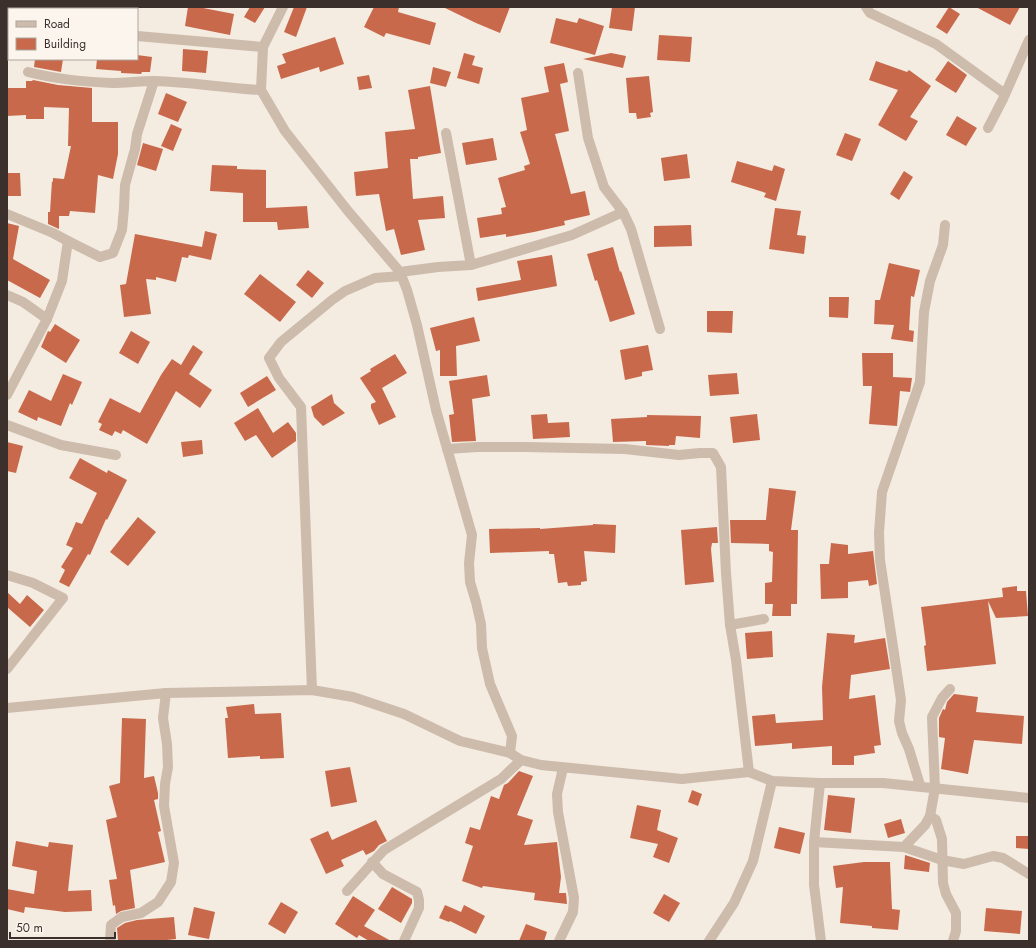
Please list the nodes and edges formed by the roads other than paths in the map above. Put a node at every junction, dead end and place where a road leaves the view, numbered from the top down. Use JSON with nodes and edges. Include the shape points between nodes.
{"nodes":[{"id":1,"x":283,"y":7,"type":"edge"},
{"id":2,"x":866,"y":7,"type":"edge"},
{"id":3,"x":138,"y":36,"type":"edge"},
{"id":4,"x":1029,"y":40,"type":"edge"},
{"id":5,"x":263,"y":47,"type":"junction"},
{"id":6,"x":28,"y":72,"type":"dead end"},
{"id":7,"x":578,"y":73,"type":"dead end"},
{"id":8,"x":154,"y":81,"type":"junction"},
{"id":9,"x":261,"y":90,"type":"junction"},
{"id":10,"x":1004,"y":94,"type":"junction"},
{"id":11,"x":988,"y":128,"type":"dead end"},
{"id":12,"x":446,"y":133,"type":"dead end"},
{"id":13,"x":623,"y":212,"type":"junction"},
{"id":14,"x":7,"y":214,"type":"edge"},
{"id":15,"x":945,"y":225,"type":"dead end"},
{"id":16,"x":68,"y":242,"type":"junction"},
{"id":17,"x":471,"y":265,"type":"junction"},
{"id":18,"x":401,"y":274,"type":"junction"},
{"id":19,"x":7,"y":295,"type":"edge"},
{"id":20,"x":47,"y":319,"type":"junction"},
{"id":21,"x":660,"y":329,"type":"dead end"},
{"id":22,"x":7,"y":395,"type":"edge"},
{"id":23,"x":7,"y":425,"type":"edge"},
{"id":24,"x":447,"y":449,"type":"junction"},
{"id":25,"x":116,"y":455,"type":"dead end"},
{"id":26,"x":7,"y":575,"type":"edge"},
{"id":27,"x":764,"y":618,"type":"dead end"},
{"id":28,"x":730,"y":625,"type":"junction"},
{"id":29,"x":7,"y":669,"type":"edge"},
{"id":30,"x":950,"y":689,"type":"dead end"},
{"id":31,"x":312,"y":690,"type":"junction"},
{"id":32,"x":166,"y":693,"type":"junction"},
{"id":33,"x":7,"y":708,"type":"edge"},
{"id":34,"x":510,"y":753,"type":"junction"},
{"id":35,"x":521,"y":760,"type":"junction"},
{"id":36,"x":563,"y":768,"type":"junction"},
{"id":37,"x":749,"y":772,"type":"junction"},
{"id":38,"x":772,"y":781,"type":"junction"},
{"id":39,"x":820,"y":783,"type":"junction"},
{"id":40,"x":920,"y":785,"type":"junction"},
{"id":41,"x":934,"y":788,"type":"junction"},
{"id":42,"x":1029,"y":798,"type":"edge"},
{"id":43,"x":930,"y":816,"type":"junction"},
{"id":44,"x":814,"y":842,"type":"junction"},
{"id":45,"x":904,"y":847,"type":"junction"},
{"id":46,"x":942,"y":860,"type":"junction"},
{"id":47,"x":372,"y":862,"type":"junction"},
{"id":48,"x":1029,"y":874,"type":"edge"},
{"id":49,"x":347,"y":890,"type":"dead end"},
{"id":50,"x":110,"y":941,"type":"edge"},
{"id":51,"x":404,"y":941,"type":"edge"},
{"id":52,"x":559,"y":941,"type":"edge"},
{"id":53,"x":709,"y":941,"type":"edge"},
{"id":54,"x":821,"y":941,"type":"edge"},
{"id":55,"x":953,"y":941,"type":"edge"}],
"edges":[{"from":1,"to":5,"type":"street"},
{"from":2,"to":10,"type":"street","via":[[870,13],[936,44]]},
{"from":3,"to":5,"type":"street"},
{"from":4,"to":10,"type":"street"},
{"from":5,"to":9,"type":"street"},
{"from":6,"to":8,"type":"street","via":[[47,77],[112,83]]},
{"from":7,"to":13,"type":"street","via":[[588,138],[604,187]]},
{"from":8,"to":9,"type":"street"},
{"from":8,"to":16,"type":"street","via":[[141,118],[125,185],[122,230],[113,253],[100,257]]},
{"from":9,"to":18,"type":"street","via":[[284,131]]},
{"from":10,"to":11,"type":"street"},
{"from":12,"to":17,"type":"street"},
{"from":13,"to":17,"type":"street","via":[[572,235]]},
{"from":13,"to":21,"type":"street","via":[[631,229]]},
{"from":14,"to":16,"type":"street"},
{"from":15,"to":40,"type":"street","via":[[943,245],[930,280],[924,312],[920,382],[882,492],[879,533],[880,560],[901,700],[900,721]]},
{"from":16,"to":20,"type":"street","via":[[62,281]]},
{"from":17,"to":18,"type":"street","via":[[438,267]]},
{"from":18,"to":24,"type":"street","via":[[417,325]]},
{"from":18,"to":31,"type":"street","via":[[375,278],[345,291],[281,342],[269,358],[279,378],[301,407]]},
{"from":19,"to":20,"type":"street","via":[[23,302]]},
{"from":20,"to":22,"type":"street"},
{"from":23,"to":25,"type":"street","via":[[61,445]]},
{"from":24,"to":28,"type":"street","via":[[625,449],[680,456],[713,453],[721,468]]},
{"from":24,"to":34,"type":"street","via":[[472,535],[470,582],[481,624],[482,648],[490,684],[512,736]]},
{"from":26,"to":29,"type":"street","via":[[33,583],[63,598]]},
{"from":27,"to":28,"type":"street"},
{"from":28,"to":37,"type":"street"},
{"from":30,"to":41,"type":"street","via":[[932,717]]},
{"from":31,"to":32,"type":"street"},
{"from":31,"to":34,"type":"street","via":[[353,697],[404,714],[460,741]]},
{"from":32,"to":33,"type":"street"},
{"from":32,"to":50,"type":"street","via":[[163,718],[168,766],[164,806],[174,863],[171,882],[158,902],[141,913],[122,917],[111,925]]},
{"from":34,"to":35,"type":"street"},
{"from":35,"to":36,"type":"street"},
{"from":35,"to":47,"type":"street","via":[[501,779],[384,850]]},
{"from":36,"to":37,"type":"street","via":[[682,779]]},
{"from":36,"to":52,"type":"street","via":[[557,794],[558,812],[574,898],[573,912]]},
{"from":37,"to":38,"type":"street"},
{"from":38,"to":39,"type":"street"},
{"from":38,"to":53,"type":"street","via":[[753,861],[734,903]]},
{"from":39,"to":40,"type":"street","via":[[883,782]]},
{"from":39,"to":44,"type":"street"},
{"from":40,"to":41,"type":"street"},
{"from":41,"to":42,"type":"street"},
{"from":41,"to":43,"type":"street"},
{"from":43,"to":45,"type":"street"},
{"from":43,"to":46,"type":"street","via":[[936,820],[942,839]]},
{"from":44,"to":45,"type":"street"},
{"from":44,"to":54,"type":"street","via":[[814,885]]},
{"from":45,"to":46,"type":"street"},
{"from":46,"to":48,"type":"street","via":[[964,864],[993,856],[1003,858]]},
{"from":46,"to":55,"type":"street","via":[[946,894],[956,913]]},
{"from":47,"to":49,"type":"street"},
{"from":47,"to":51,"type":"street","via":[[383,874],[417,892],[419,908]]}]}
